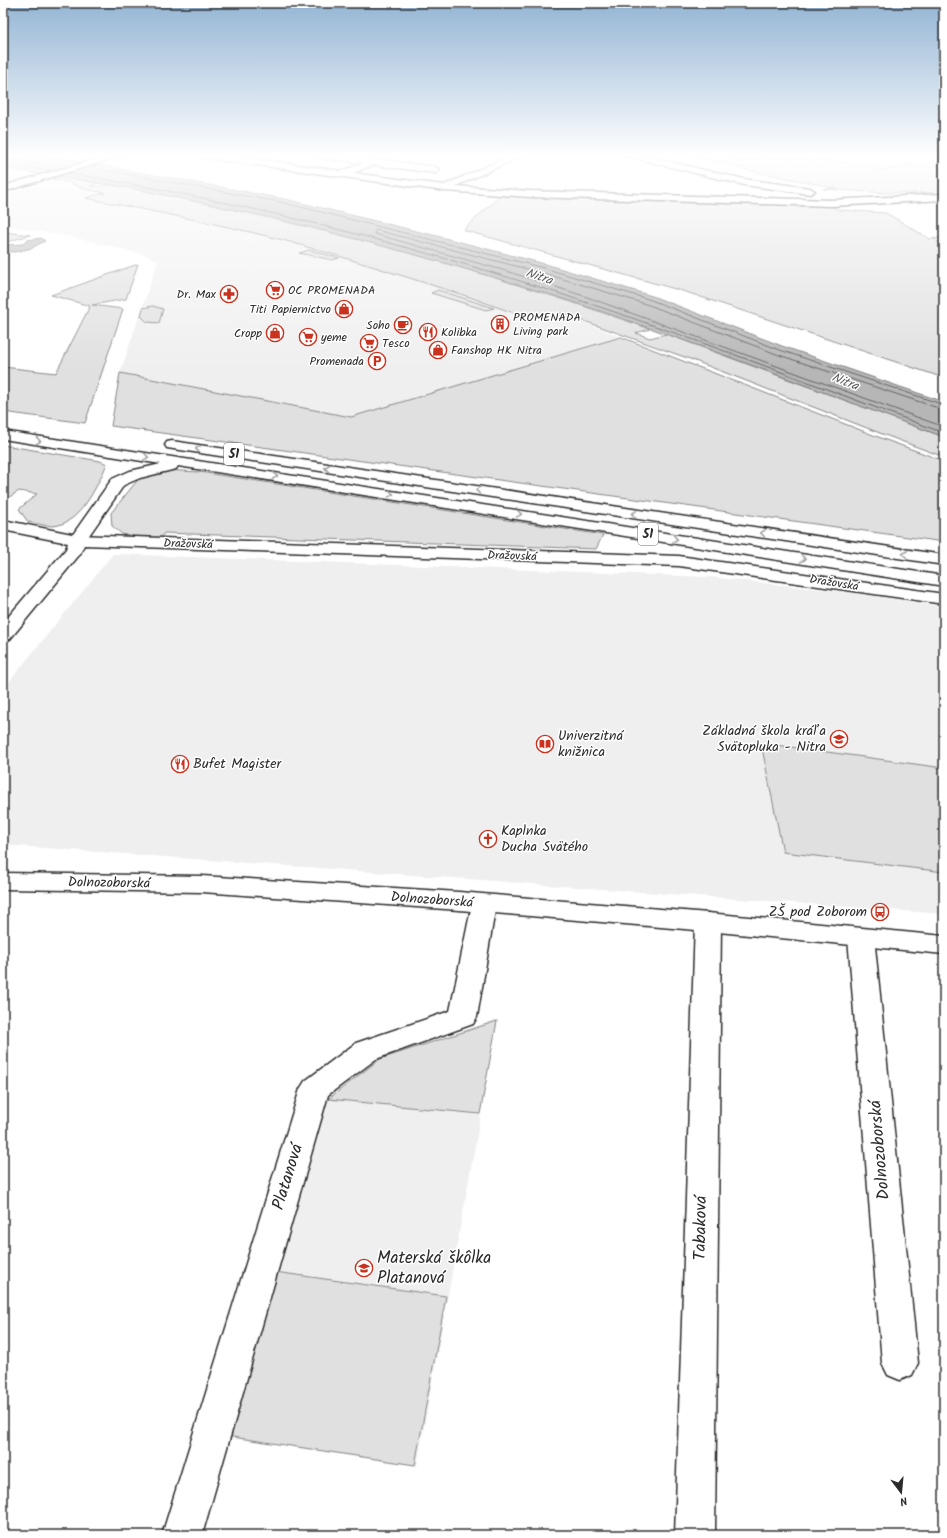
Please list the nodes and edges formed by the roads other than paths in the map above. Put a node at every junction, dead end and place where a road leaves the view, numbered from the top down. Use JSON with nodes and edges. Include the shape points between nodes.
{"nodes":[{"id":1,"x":3,"y":435,"type":"edge"},
{"id":2,"x":157,"y":443,"type":"dead end"},
{"id":3,"x":108,"y":451,"type":"junction"},
{"id":4,"x":190,"y":464,"type":"junction"},
{"id":5,"x":118,"y":482,"type":"junction"},
{"id":6,"x":3,"y":525,"type":"edge"},
{"id":7,"x":77,"y":540,"type":"junction"},
{"id":8,"x":944,"y":560,"type":"edge"},
{"id":9,"x":944,"y":581,"type":"edge"},
{"id":10,"x":944,"y":599,"type":"edge"},
{"id":11,"x":3,"y":635,"type":"edge"},
{"id":12,"x":3,"y":881,"type":"edge"},
{"id":13,"x":484,"y":904,"type":"junction"},
{"id":14,"x":708,"y":922,"type":"junction"},
{"id":15,"x":860,"y":937,"type":"junction"},
{"id":16,"x":944,"y":945,"type":"edge"},
{"id":17,"x":900,"y":1363,"type":"dead end"},
{"id":18,"x":182,"y":1535,"type":"edge"},
{"id":19,"x":695,"y":1535,"type":"edge"}],
"edges":[{"from":1,"to":3,"type":"street","number":"51","one_way":true},
{"from":8,"to":2,"type":"street","number":"51","one_way":true},
{"from":3,"to":4,"type":"street","number":"51","one_way":true},
{"from":3,"to":5,"type":"street","via":[[117,463]]},
{"from":4,"to":5,"type":"street","via":[[150,470]]},
{"from":4,"to":9,"type":"street","number":"51","one_way":true},
{"from":5,"to":7,"type":"street"},
{"from":6,"to":7,"type":"street","name":"Dražovská"},
{"from":7,"to":10,"type":"street","name":"Dražovská","via":[[679,561]]},
{"from":7,"to":11,"type":"street","via":[[74,550]]},
{"from":12,"to":13,"type":"street","name":"Dolnozoborská","via":[[202,884]]},
{"from":13,"to":14,"type":"street","name":"Dolnozoborská"},
{"from":13,"to":18,"type":"street","name":"Platanová","via":[[463,1017],[366,1051],[315,1089]]},
{"from":14,"to":15,"type":"street","name":"Dolnozoborská"},
{"from":14,"to":19,"type":"street","name":"Tabaková"},
{"from":15,"to":16,"type":"street","name":"Dolnozoborská"},
{"from":15,"to":17,"type":"street","name":"Dolnozoborská"}]}
